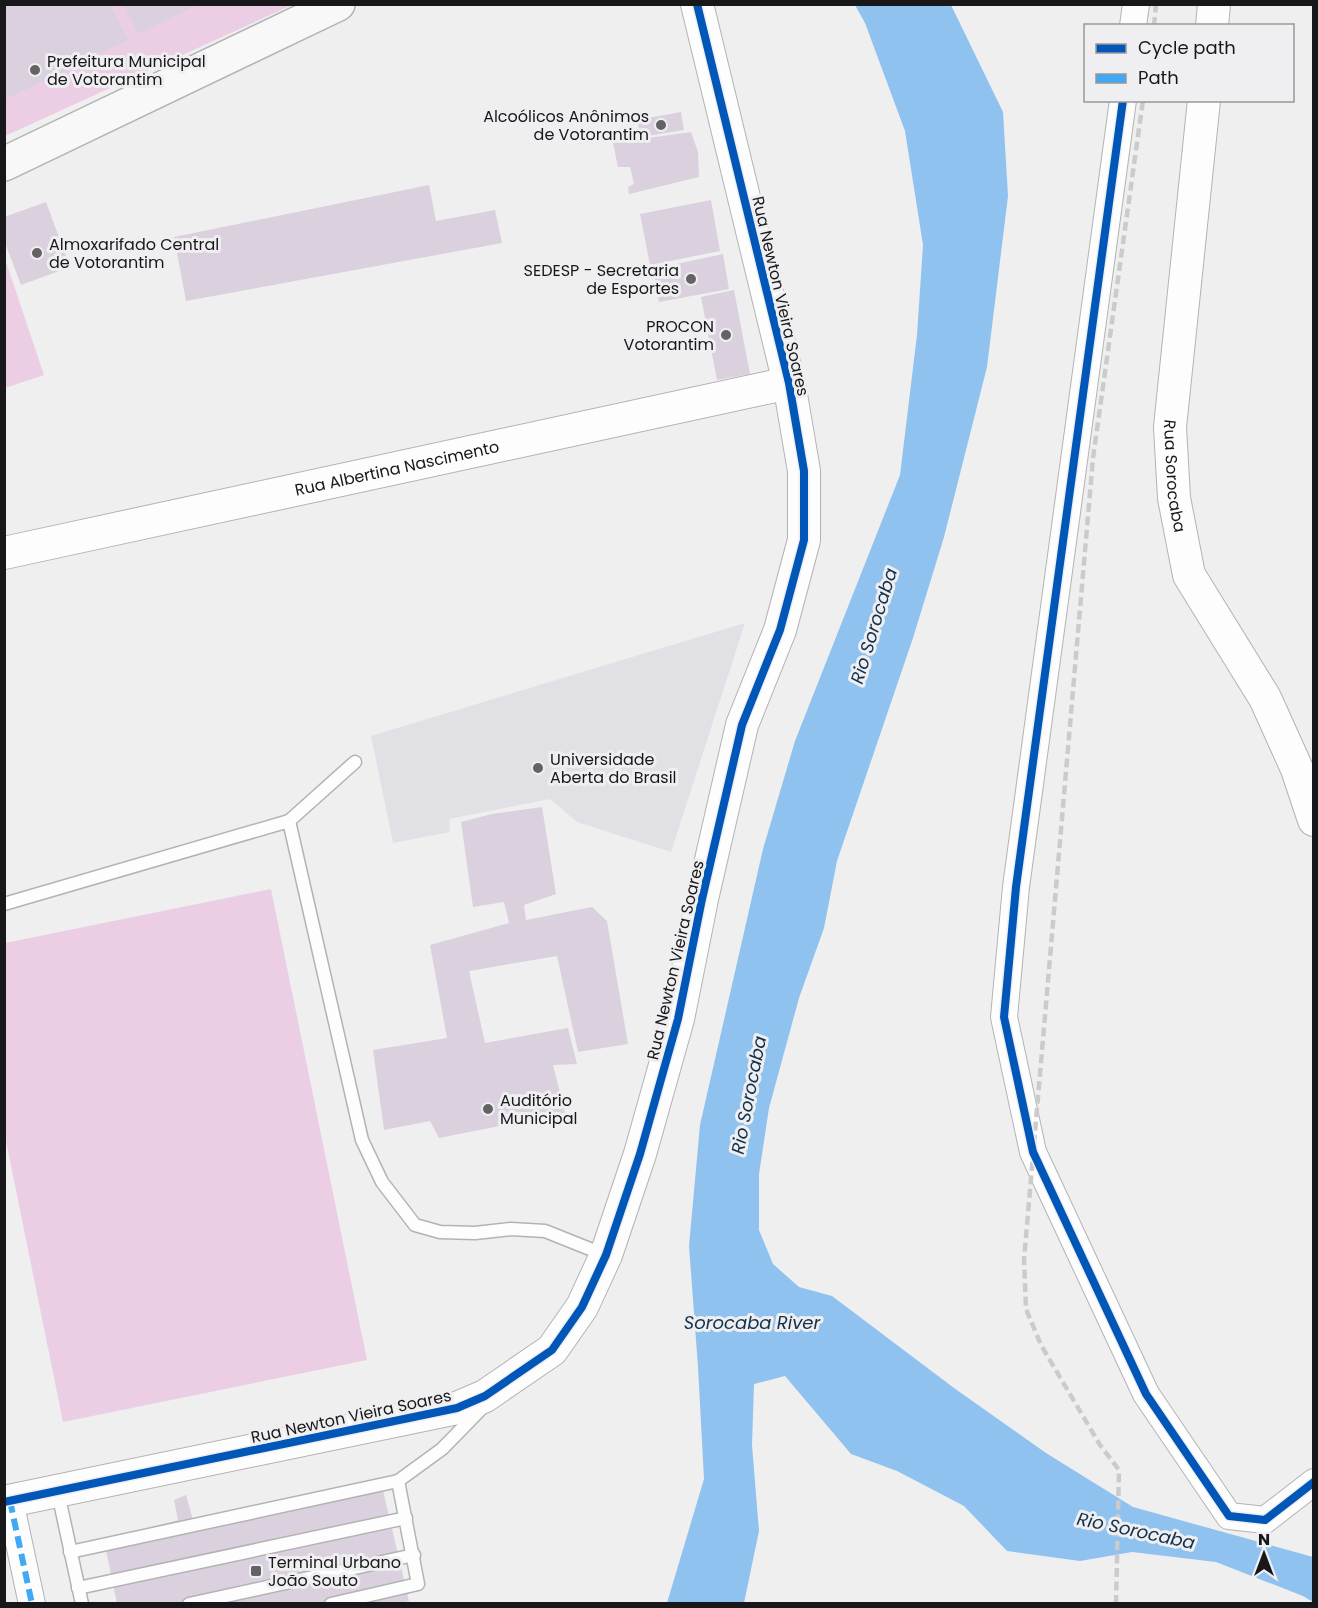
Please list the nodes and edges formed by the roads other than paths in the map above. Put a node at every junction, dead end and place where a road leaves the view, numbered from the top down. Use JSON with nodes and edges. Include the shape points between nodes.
{"nodes":[{"id":1,"x":338,"y":4,"type":"edge"},
{"id":2,"x":697,"y":4,"type":"edge"},
{"id":3,"x":1136,"y":4,"type":"edge"},
{"id":4,"x":1214,"y":4,"type":"edge"},
{"id":5,"x":1133,"y":24,"type":"edge"},
{"id":6,"x":1212,"y":24,"type":"edge"},
{"id":7,"x":1123,"y":102,"type":"edge"},
{"id":8,"x":1204,"y":102,"type":"edge"},
{"id":9,"x":4,"y":164,"type":"edge"},
{"id":10,"x":789,"y":383,"type":"junction"},
{"id":11,"x":4,"y":553,"type":"edge"},
{"id":12,"x":355,"y":762,"type":"dead end"},
{"id":13,"x":1314,"y":820,"type":"edge"},
{"id":14,"x":289,"y":822,"type":"junction"},
{"id":15,"x":4,"y":904,"type":"edge"},
{"id":16,"x":606,"y":1255,"type":"junction"},
{"id":17,"x":511,"y":1379,"type":"junction"},
{"id":18,"x":398,"y":1481,"type":"junction"},
{"id":19,"x":1314,"y":1482,"type":"edge"},
{"id":20,"x":57,"y":1491,"type":"junction"},
{"id":21,"x":7,"y":1502,"type":"edge"},
{"id":22,"x":406,"y":1518,"type":"junction"},
{"id":23,"x":70,"y":1552,"type":"junction"},
{"id":24,"x":414,"y":1556,"type":"junction"},
{"id":25,"x":78,"y":1588,"type":"junction"},
{"id":26,"x":32,"y":1604,"type":"edge"},
{"id":27,"x":82,"y":1604,"type":"edge"},
{"id":28,"x":189,"y":1604,"type":"edge"},
{"id":29,"x":331,"y":1604,"type":"edge"}],
"edges":[{"from":1,"to":9,"type":"main road"},
{"from":2,"to":10,"type":"street","name":"Rua Newton Vieira Soares"},
{"from":3,"to":5,"type":"street"},
{"from":4,"to":6,"type":"street"},
{"from":7,"to":19,"type":"street","via":[[1016,887],[1004,1017],[1033,1152],[1146,1394],[1229,1516],[1265,1520]]},
{"from":8,"to":13,"type":"street","name":"Rua Sorocaba","via":[[1170,427],[1174,498],[1189,575],[1265,698],[1298,769]]},
{"from":10,"to":11,"type":"street","name":"Rua Albertina Nascimento"},
{"from":10,"to":16,"type":"street","name":"Rua Newton Vieira Soares","via":[[804,471],[804,540],[780,630],[742,725],[678,1019],[640,1154]]},
{"from":12,"to":14,"type":"lane"},
{"from":14,"to":15,"type":"lane"},
{"from":14,"to":16,"type":"lane","via":[[362,1140],[382,1182],[415,1225],[440,1232],[545,1231]]},
{"from":16,"to":17,"type":"street","name":"Rua Newton Vieira Soares","via":[[582,1307],[552,1350]]},
{"from":17,"to":18,"type":"lane","via":[[442,1449]]},
{"from":17,"to":20,"type":"street","name":"Rua Newton Vieira Soares","via":[[457,1408]]},
{"from":18,"to":22,"type":"lane"},
{"from":18,"to":23,"type":"lane"},
{"from":20,"to":21,"type":"street","name":"Rua Newton Vieira Soares"},
{"from":20,"to":23,"type":"lane"},
{"from":21,"to":26,"type":"street"},
{"from":22,"to":24,"type":"lane"},
{"from":22,"to":25,"type":"lane"},
{"from":23,"to":25,"type":"lane"},
{"from":24,"to":28,"type":"lane"},
{"from":24,"to":29,"type":"lane","via":[[418,1584]]},
{"from":25,"to":27,"type":"lane"}]}
